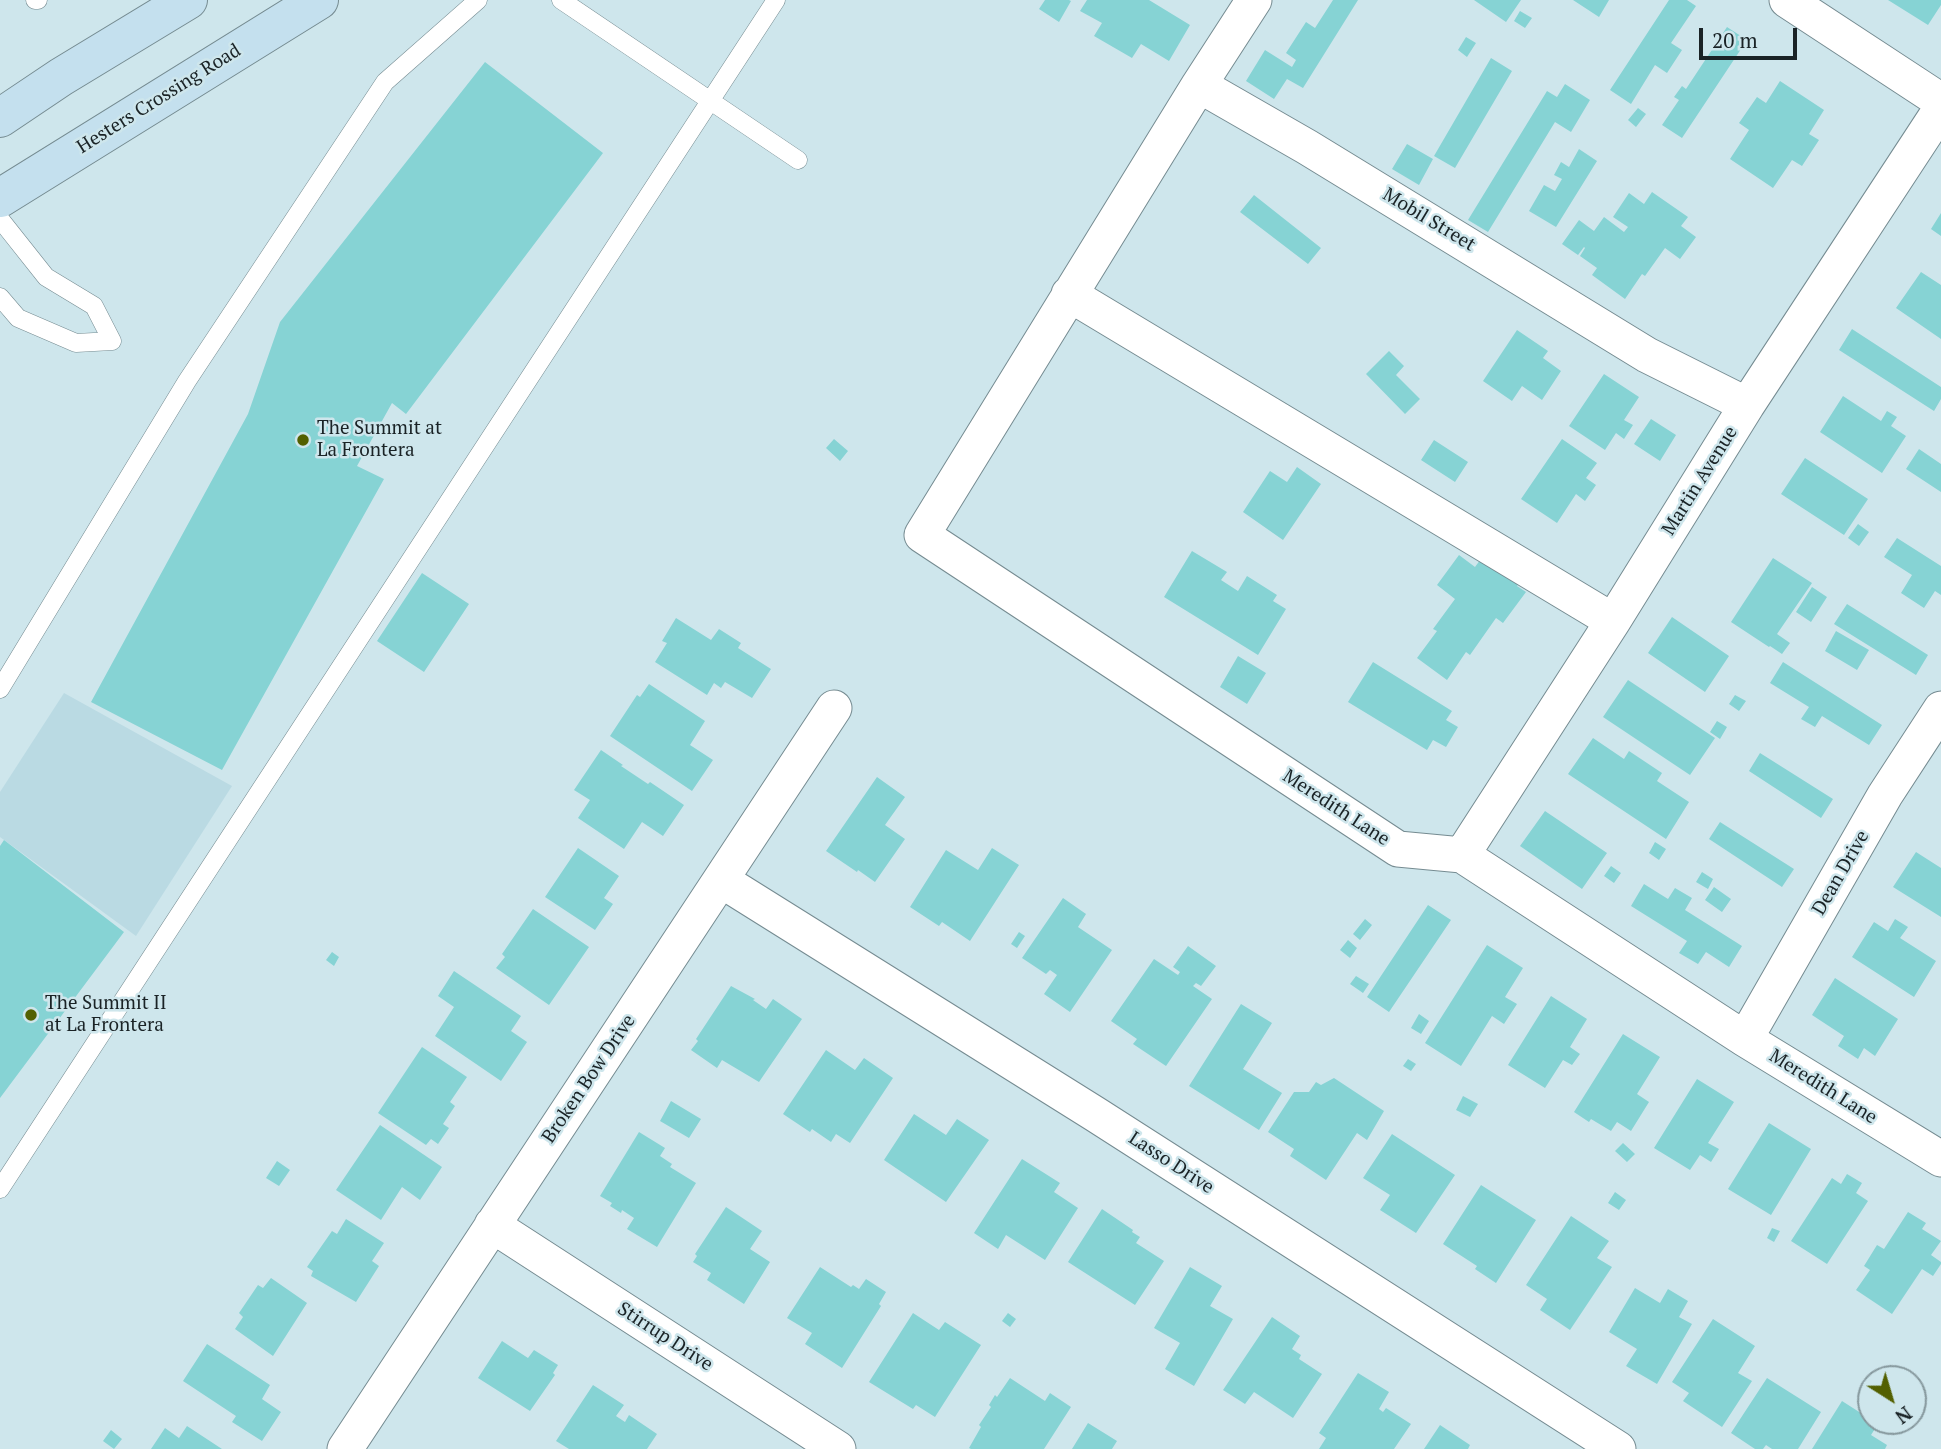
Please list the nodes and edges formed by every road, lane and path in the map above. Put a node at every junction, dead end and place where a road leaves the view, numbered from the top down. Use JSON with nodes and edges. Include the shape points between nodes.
{"nodes":[{"id":1,"x":188,"y":0,"type":"edge"},
{"id":2,"x":319,"y":0,"type":"edge"},
{"id":3,"x":478,"y":0,"type":"edge"},
{"id":4,"x":561,"y":0,"type":"edge"},
{"id":5,"x":776,"y":0,"type":"edge"},
{"id":6,"x":1254,"y":0,"type":"edge"},
{"id":7,"x":1787,"y":0,"type":"edge"},
{"id":8,"x":1199,"y":85,"type":"junction"},
{"id":9,"x":710,"y":102,"type":"junction"},
{"id":10,"x":1941,"y":102,"type":"edge"},
{"id":11,"x":1941,"y":108,"type":"edge"},
{"id":12,"x":0,"y":118,"type":"edge"},
{"id":13,"x":798,"y":160,"type":"dead end"},
{"id":14,"x":0,"y":198,"type":"edge"},
{"id":15,"x":0,"y":219,"type":"edge"},
{"id":16,"x":1069,"y":294,"type":"junction"},
{"id":17,"x":0,"y":297,"type":"edge"},
{"id":18,"x":1747,"y":405,"type":"junction"},
{"id":19,"x":1613,"y":621,"type":"junction"},
{"id":20,"x":0,"y":689,"type":"edge"},
{"id":21,"x":834,"y":708,"type":"dead end"},
{"id":22,"x":1941,"y":709,"type":"edge"},
{"id":23,"x":1462,"y":855,"type":"junction"},
{"id":24,"x":721,"y":880,"type":"junction"},
{"id":25,"x":1745,"y":1039,"type":"junction"},
{"id":26,"x":1941,"y":1159,"type":"edge"},
{"id":27,"x":0,"y":1189,"type":"edge"},
{"id":28,"x":492,"y":1225,"type":"junction"},
{"id":29,"x":345,"y":1449,"type":"edge"},
{"id":30,"x":838,"y":1449,"type":"edge"},
{"id":31,"x":1618,"y":1449,"type":"edge"}],
"edges":[{"from":1,"to":12,"type":"street"},
{"from":2,"to":14,"type":"street","name":"Hesters Crossing Road"},
{"from":3,"to":20,"type":"lane","via":[[386,82],[187,381]]},
{"from":4,"to":9,"type":"lane"},
{"from":5,"to":9,"type":"lane"},
{"from":6,"to":8,"type":"street"},
{"from":7,"to":10,"type":"street"},
{"from":8,"to":16,"type":"street"},
{"from":8,"to":18,"type":"street","name":"Mobil Street","via":[[1647,355]]},
{"from":9,"to":13,"type":"lane"},
{"from":9,"to":27,"type":"lane"},
{"from":11,"to":18,"type":"street","name":"Martin Avenue"},
{"from":15,"to":17,"type":"lane","via":[[46,277],[94,306],[112,341],[76,343],[18,318]]},
{"from":16,"to":19,"type":"street"},
{"from":16,"to":23,"type":"street","name":"Meredith Lane","via":[[922,535],[1398,849]]},
{"from":18,"to":19,"type":"street","name":"Martin Avenue"},
{"from":19,"to":23,"type":"street","name":"Martin Avenue"},
{"from":21,"to":24,"type":"street","name":"Broken Bow Drive"},
{"from":22,"to":25,"type":"street","name":"Dean Drive","via":[[1885,795]]},
{"from":23,"to":25,"type":"street","name":"Meredith Lane"},
{"from":24,"to":28,"type":"street","name":"Broken Bow Drive"},
{"from":24,"to":31,"type":"street","name":"Lasso Drive"},
{"from":25,"to":26,"type":"street","name":"Meredith Lane"},
{"from":28,"to":29,"type":"street","name":"Broken Bow Drive"},
{"from":28,"to":30,"type":"street","name":"Stirrup Drive"}]}
